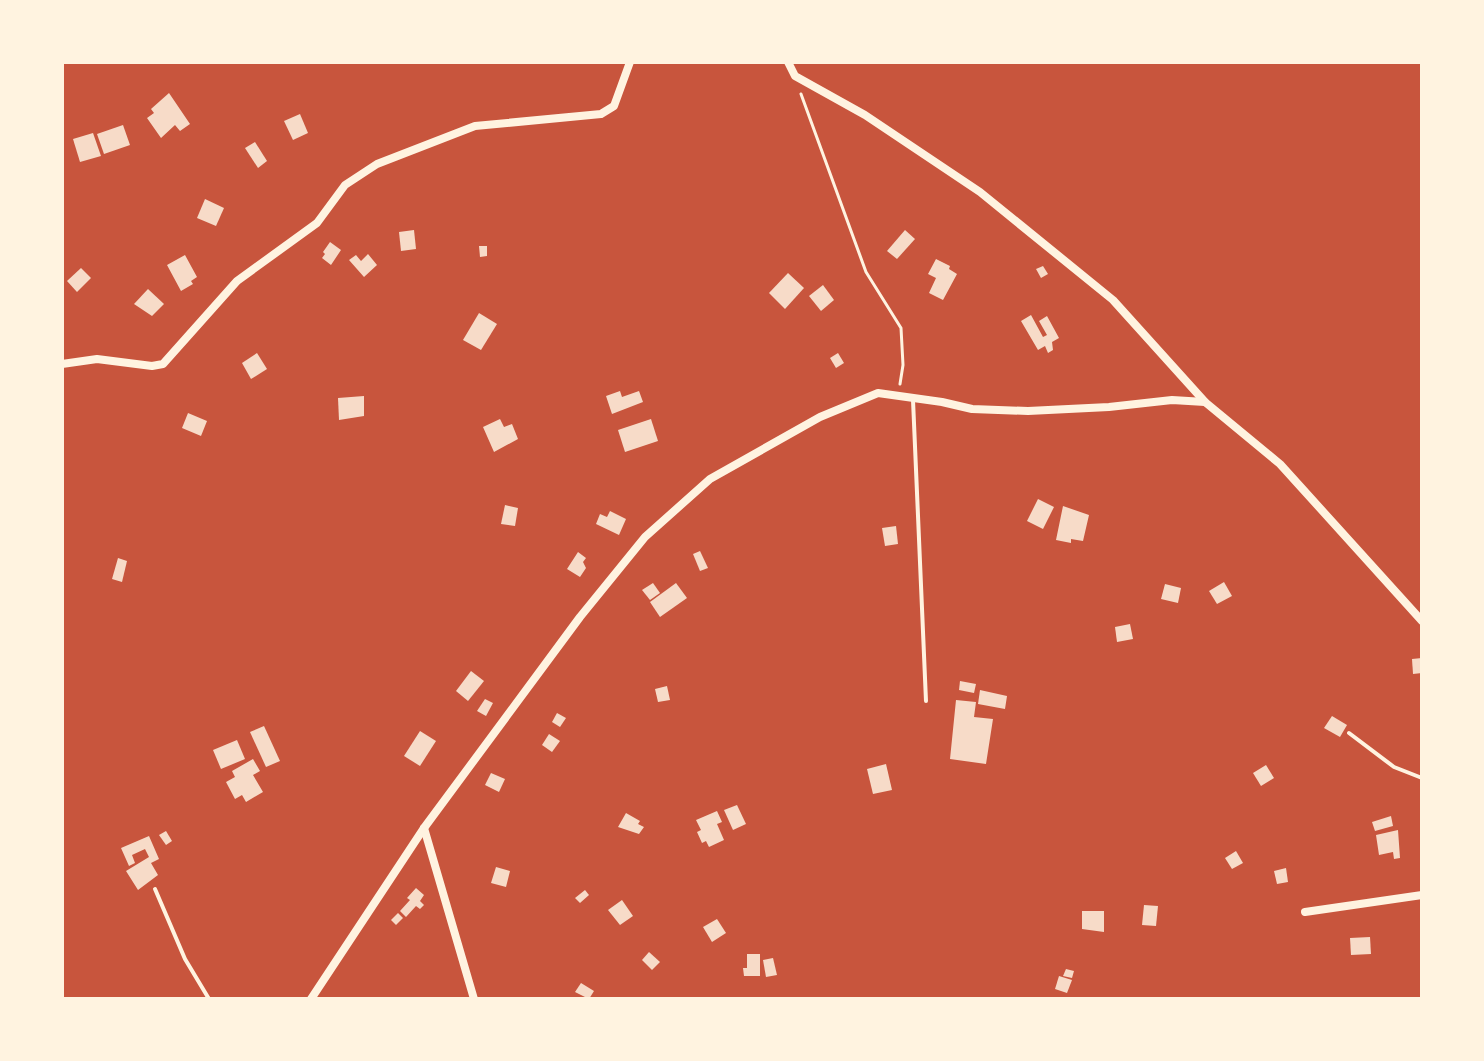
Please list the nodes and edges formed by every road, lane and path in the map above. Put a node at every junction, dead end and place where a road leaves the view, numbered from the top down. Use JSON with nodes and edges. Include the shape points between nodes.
{"nodes":[{"id":1,"x":630,"y":62,"type":"edge"},
{"id":2,"x":788,"y":62,"type":"edge"},
{"id":3,"x":795,"y":76,"type":"junction"},
{"id":4,"x":62,"y":364,"type":"edge"},
{"id":5,"x":897,"y":395,"type":"junction"},
{"id":6,"x":913,"y":397,"type":"junction"},
{"id":7,"x":1205,"y":402,"type":"junction"},
{"id":8,"x":1422,"y":621,"type":"edge"},
{"id":9,"x":926,"y":701,"type":"dead end"},
{"id":10,"x":1349,"y":733,"type":"dead end"},
{"id":11,"x":1422,"y":778,"type":"edge"},
{"id":12,"x":424,"y":828,"type":"junction"},
{"id":13,"x":155,"y":889,"type":"dead end"},
{"id":14,"x":1422,"y":895,"type":"edge"},
{"id":15,"x":1305,"y":912,"type":"dead end"},
{"id":16,"x":209,"y":999,"type":"edge"},
{"id":17,"x":311,"y":999,"type":"edge"},
{"id":18,"x":474,"y":999,"type":"edge"}],
"edges":[{"from":1,"to":4,"type":"street","via":[[614,106],[601,114],[475,126],[377,164],[345,185],[317,223],[237,281],[163,364],[97,359]]},
{"from":2,"to":3,"type":"street"},
{"from":3,"to":5,"type":"path","via":[[866,272],[901,328],[903,365]]},
{"from":3,"to":7,"type":"street","via":[[865,115],[980,192],[1113,300]]},
{"from":5,"to":6,"type":"street"},
{"from":5,"to":12,"type":"street","via":[[878,393],[806,425],[710,479],[645,537]]},
{"from":6,"to":7,"type":"street","via":[[972,409],[1028,411]]},
{"from":6,"to":9,"type":"lane"},
{"from":7,"to":8,"type":"street","via":[[1280,464]]},
{"from":10,"to":11,"type":"lane","via":[[1394,767]]},
{"from":12,"to":17,"type":"street"},
{"from":12,"to":18,"type":"street"},
{"from":13,"to":16,"type":"lane"},
{"from":14,"to":15,"type":"street"}]}
